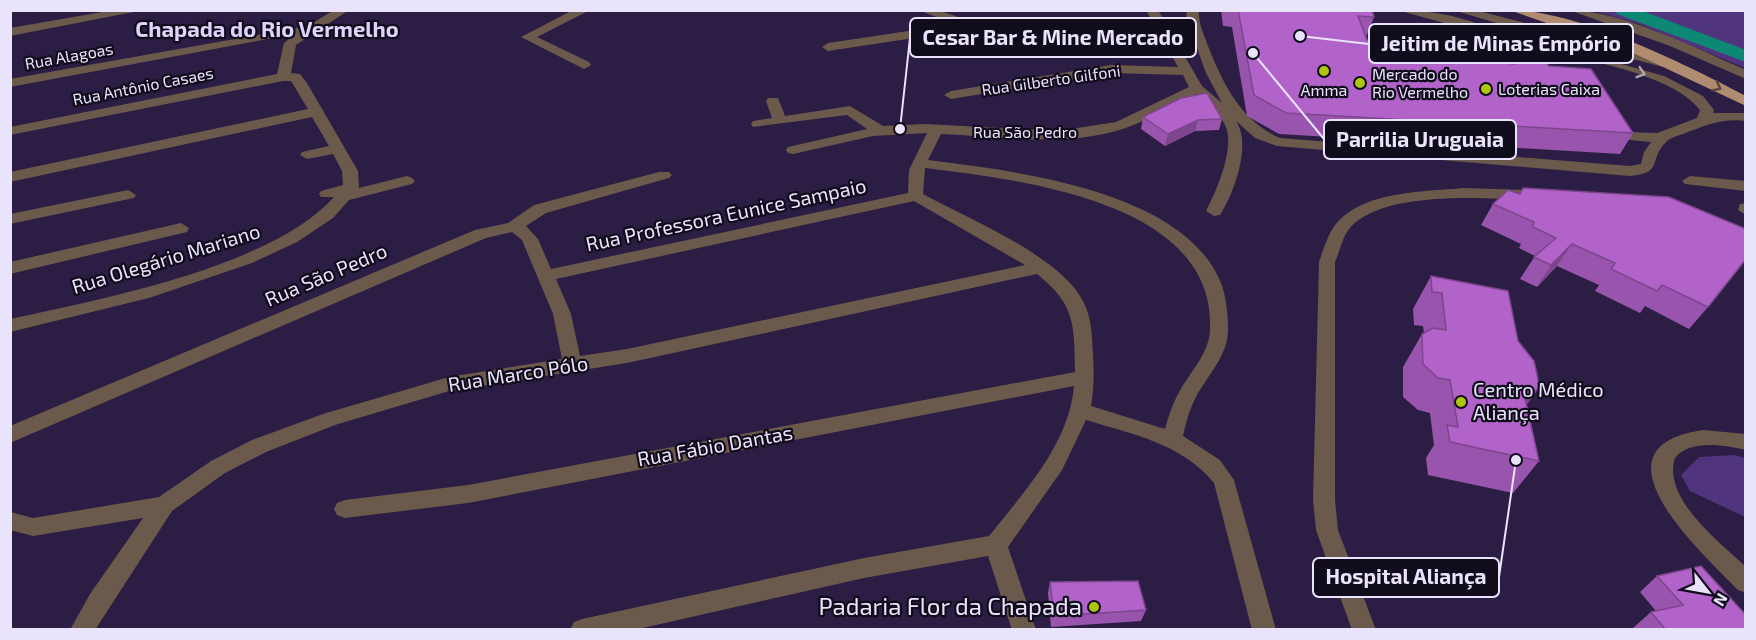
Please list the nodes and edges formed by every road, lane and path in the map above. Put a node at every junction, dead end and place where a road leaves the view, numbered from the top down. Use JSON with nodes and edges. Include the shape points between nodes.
{"nodes":[{"id":1,"x":138,"y":10,"type":"edge"},
{"id":2,"x":343,"y":10,"type":"edge"},
{"id":3,"x":584,"y":10,"type":"edge"},
{"id":4,"x":924,"y":10,"type":"edge"},
{"id":5,"x":1152,"y":10,"type":"edge"},
{"id":6,"x":1403,"y":10,"type":"edge"},
{"id":7,"x":1459,"y":10,"type":"edge"},
{"id":8,"x":1515,"y":10,"type":"edge"},
{"id":9,"x":1575,"y":10,"type":"edge"},
{"id":10,"x":1191,"y":13,"type":"edge"},
{"id":11,"x":1492,"y":18,"type":"junction"},
{"id":12,"x":993,"y":21,"type":"dead end"},
{"id":13,"x":971,"y":25,"type":"junction"},
{"id":14,"x":311,"y":28,"type":"junction"},
{"id":15,"x":10,"y":32,"type":"edge"},
{"id":16,"x":1545,"y":46,"type":"junction"},
{"id":17,"x":828,"y":47,"type":"dead end"},
{"id":18,"x":584,"y":65,"type":"dead end"},
{"id":19,"x":1680,"y":68,"type":"junction"},
{"id":20,"x":1187,"y":71,"type":"junction"},
{"id":21,"x":1746,"y":75,"type":"edge"},
{"id":22,"x":283,"y":77,"type":"junction"},
{"id":23,"x":10,"y":83,"type":"edge"},
{"id":24,"x":1197,"y":88,"type":"junction"},
{"id":25,"x":951,"y":95,"type":"dead end"},
{"id":26,"x":773,"y":101,"type":"dead end"},
{"id":27,"x":1746,"y":102,"type":"edge"},
{"id":28,"x":314,"y":112,"type":"junction"},
{"id":29,"x":1746,"y":117,"type":"edge"},
{"id":30,"x":1704,"y":118,"type":"junction"},
{"id":31,"x":780,"y":120,"type":"junction"},
{"id":32,"x":758,"y":124,"type":"dead end"},
{"id":33,"x":936,"y":130,"type":"junction"},
{"id":34,"x":10,"y":131,"type":"edge"},
{"id":35,"x":881,"y":132,"type":"junction"},
{"id":36,"x":1607,"y":134,"type":"edge"},
{"id":37,"x":1663,"y":136,"type":"junction"},
{"id":38,"x":337,"y":148,"type":"junction"},
{"id":39,"x":793,"y":150,"type":"dead end"},
{"id":40,"x":307,"y":155,"type":"dead end"},
{"id":41,"x":919,"y":163,"type":"junction"},
{"id":42,"x":664,"y":175,"type":"dead end"},
{"id":43,"x":10,"y":177,"type":"edge"},
{"id":44,"x":407,"y":181,"type":"dead end"},
{"id":45,"x":1690,"y":181,"type":"dead end"},
{"id":46,"x":1746,"y":186,"type":"edge"},
{"id":47,"x":349,"y":192,"type":"junction"},
{"id":48,"x":327,"y":194,"type":"dead end"},
{"id":49,"x":128,"y":195,"type":"dead end"},
{"id":50,"x":1543,"y":195,"type":"edge"},
{"id":51,"x":916,"y":196,"type":"junction"},
{"id":52,"x":1214,"y":212,"type":"dead end"},
{"id":53,"x":10,"y":219,"type":"edge"},
{"id":54,"x":513,"y":227,"type":"junction"},
{"id":55,"x":181,"y":228,"type":"dead end"},
{"id":56,"x":10,"y":268,"type":"edge"},
{"id":57,"x":1039,"y":268,"type":"junction"},
{"id":58,"x":544,"y":276,"type":"junction"},
{"id":59,"x":10,"y":326,"type":"edge"},
{"id":60,"x":572,"y":365,"type":"junction"},
{"id":61,"x":1085,"y":377,"type":"junction"},
{"id":62,"x":1080,"y":410,"type":"junction"},
{"id":63,"x":10,"y":435,"type":"edge"},
{"id":64,"x":1172,"y":441,"type":"junction"},
{"id":65,"x":1746,"y":442,"type":"edge"},
{"id":66,"x":164,"y":505,"type":"junction"},
{"id":67,"x":345,"y":509,"type":"dead end"},
{"id":68,"x":10,"y":521,"type":"edge"},
{"id":69,"x":996,"y":545,"type":"junction"},
{"id":70,"x":1746,"y":583,"type":"edge"},
{"id":71,"x":636,"y":625,"type":"edge"},
{"id":72,"x":82,"y":630,"type":"edge"},
{"id":73,"x":582,"y":630,"type":"edge"},
{"id":74,"x":1024,"y":630,"type":"edge"},
{"id":75,"x":1264,"y":630,"type":"edge"},
{"id":76,"x":1364,"y":630,"type":"edge"}],
"edges":[{"from":1,"to":15,"type":"street"},
{"from":2,"to":14,"type":"street"},
{"from":3,"to":18,"type":"street","via":[[527,37]]},
{"from":4,"to":13,"type":"street"},
{"from":5,"to":20,"type":"street"},
{"from":6,"to":16,"type":"street","via":[[1477,28],[1516,49],[1534,52]]},
{"from":7,"to":11,"type":"street"},
{"from":8,"to":19,"type":"main road","via":[[1591,31]]},
{"from":9,"to":21,"type":"street","via":[[1675,43]]},
{"from":10,"to":37,"type":"street","via":[[1217,83],[1255,133],[1277,142],[1630,171],[1648,166]]},
{"from":11,"to":16,"type":"street","via":[[1535,37]]},
{"from":11,"to":19,"type":"street"},
{"from":12,"to":13,"type":"street"},
{"from":13,"to":17,"type":"street"},
{"from":14,"to":22,"type":"street","via":[[290,43]]},
{"from":14,"to":23,"type":"street","name":"Rua Alagoas"},
{"from":16,"to":30,"type":"street","one_way":true,"via":[[1683,87],[1704,102]]},
{"from":19,"to":27,"type":"main road","one_way":true},
{"from":20,"to":24,"type":"street"},
{"from":20,"to":25,"type":"street","name":"Rua Gilberto Gilfoni","via":[[1111,69]]},
{"from":22,"to":28,"type":"street","via":[[295,77]]},
{"from":22,"to":34,"type":"street","name":"Rua Antônio Casaes"},
{"from":24,"to":33,"type":"street","name":"Rua São Pedro","via":[[1135,119],[1091,131],[1051,134]]},
{"from":24,"to":52,"type":"street","via":[[1220,108],[1236,139],[1226,188]]},
{"from":26,"to":31,"type":"street"},
{"from":28,"to":38,"type":"street"},
{"from":28,"to":43,"type":"street"},
{"from":29,"to":30,"type":"street"},
{"from":30,"to":37,"type":"street"},
{"from":31,"to":32,"type":"street"},
{"from":31,"to":35,"type":"street","via":[[850,110]]},
{"from":33,"to":35,"type":"street","name":"Rua São Pedro"},
{"from":33,"to":41,"type":"street"},
{"from":35,"to":39,"type":"street","name":"Rua São Pedro"},
{"from":36,"to":37,"type":"street"},
{"from":38,"to":40,"type":"street"},
{"from":38,"to":47,"type":"street","via":[[350,171]]},
{"from":41,"to":51,"type":"street"},
{"from":41,"to":64,"type":"street","via":[[1092,195],[1148,217],[1173,232],[1196,255],[1216,288],[1219,328],[1211,359],[1186,396]]},
{"from":42,"to":54,"type":"street","name":"Rua São Pedro","via":[[540,209]]},
{"from":44,"to":47,"type":"street"},
{"from":45,"to":46,"type":"street"},
{"from":47,"to":48,"type":"street"},
{"from":47,"to":59,"type":"street","name":"Rua Olegário Mariano","via":[[319,223],[301,235],[246,259],[160,288]]},
{"from":49,"to":53,"type":"street"},
{"from":50,"to":76,"type":"street","via":[[1464,193],[1392,199],[1353,217],[1332,245],[1325,284],[1326,530]]},
{"from":51,"to":57,"type":"street"},
{"from":51,"to":58,"type":"street","name":"Rua Professora Eunice Sampaio"},
{"from":54,"to":58,"type":"street","via":[[524,231],[530,239]]},
{"from":54,"to":63,"type":"street","name":"Rua São Pedro","via":[[481,234]]},
{"from":55,"to":56,"type":"street"},
{"from":57,"to":60,"type":"street","name":"Rua Marco Pólo"},
{"from":57,"to":61,"type":"street","via":[[1070,295],[1078,309]]},
{"from":58,"to":60,"type":"street","via":[[562,314]]},
{"from":60,"to":66,"type":"street","name":"Rua Marco Pólo","via":[[449,384],[330,419],[259,446],[218,467]]},
{"from":61,"to":62,"type":"street"},
{"from":61,"to":67,"type":"street","name":"Rua Fábio Dantas","via":[[433,502]]},
{"from":62,"to":64,"type":"street"},
{"from":62,"to":69,"type":"street","via":[[1039,488]]},
{"from":64,"to":75,"type":"street","via":[[1217,468],[1224,480]]},
{"from":65,"to":70,"type":"street","via":[[1711,437],[1690,439],[1672,447],[1662,470],[1672,505]]},
{"from":66,"to":68,"type":"street","via":[[33,527]]},
{"from":66,"to":72,"type":"street","name":"Rua Marco Pólo"},
{"from":69,"to":71,"type":"street","via":[[864,568]]},
{"from":69,"to":74,"type":"street"},
{"from":71,"to":73,"type":"street"}]}
